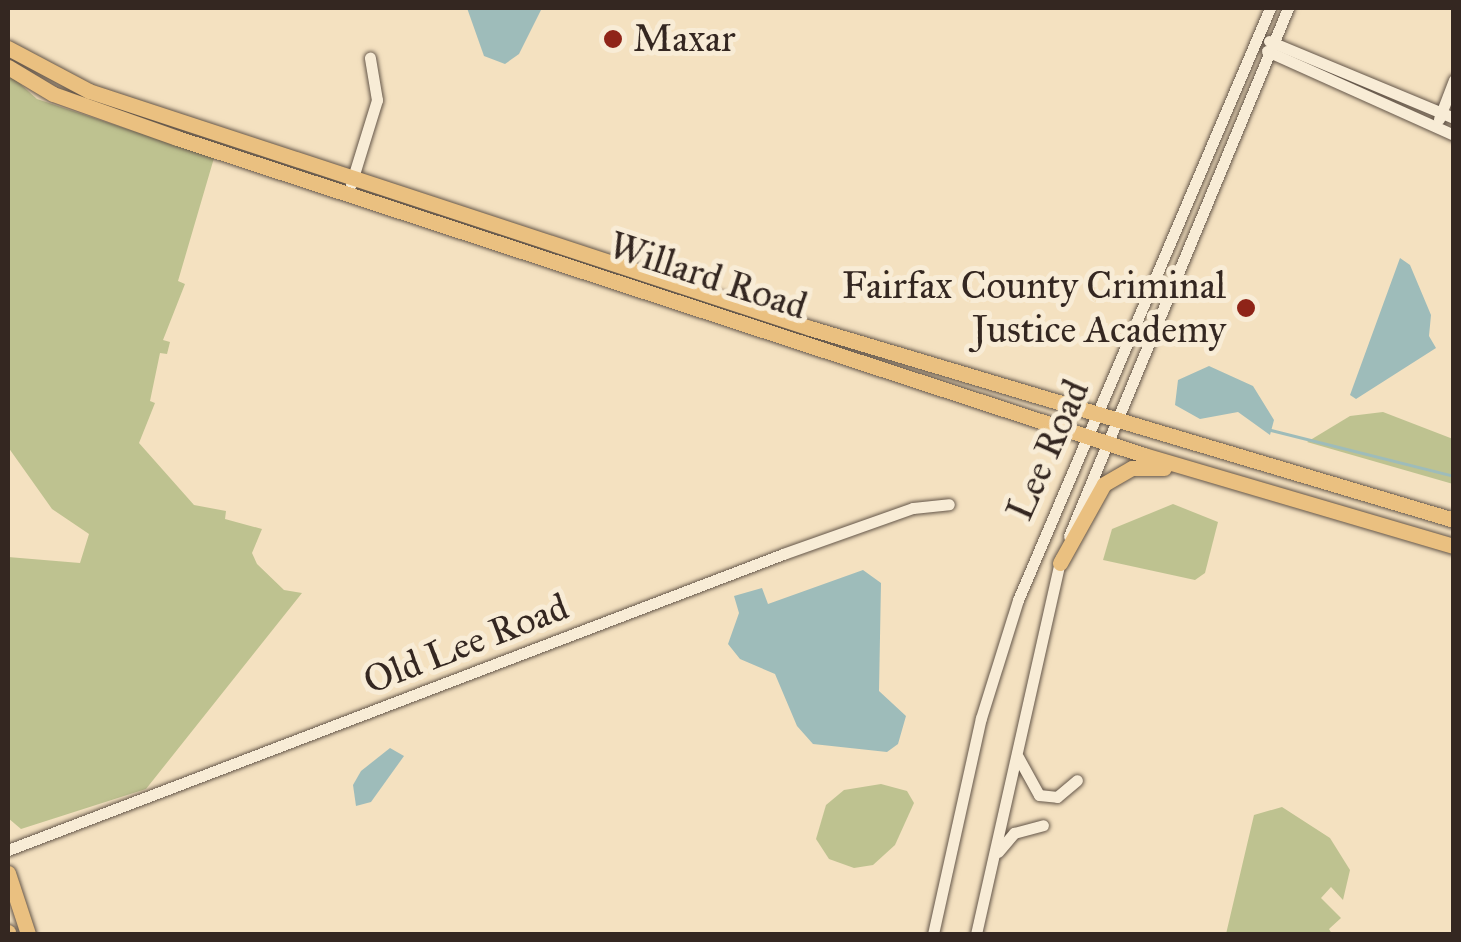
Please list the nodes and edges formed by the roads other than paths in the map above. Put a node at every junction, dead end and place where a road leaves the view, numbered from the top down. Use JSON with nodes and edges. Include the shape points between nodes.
{"nodes":[{"id":1,"x":1270,"y":8,"type":"edge"},
{"id":2,"x":1288,"y":8,"type":"edge"},
{"id":3,"x":1256,"y":42,"type":"junction"},
{"id":4,"x":1272,"y":47,"type":"junction"},
{"id":5,"x":8,"y":48,"type":"edge"},
{"id":6,"x":370,"y":58,"type":"dead end"},
{"id":7,"x":8,"y":67,"type":"edge"},
{"id":8,"x":1454,"y":80,"type":"edge"},
{"id":9,"x":1447,"y":116,"type":"edge"},
{"id":10,"x":1435,"y":128,"type":"junction"},
{"id":11,"x":1454,"y":135,"type":"edge"},
{"id":12,"x":350,"y":184,"type":"junction"},
{"id":13,"x":1094,"y":417,"type":"junction"},
{"id":14,"x":1114,"y":423,"type":"junction"},
{"id":15,"x":1085,"y":436,"type":"junction"},
{"id":16,"x":1107,"y":443,"type":"junction"},
{"id":17,"x":1216,"y":478,"type":"junction"},
{"id":18,"x":948,"y":504,"type":"dead end"},
{"id":19,"x":1454,"y":520,"type":"edge"},
{"id":20,"x":1454,"y":546,"type":"edge"},
{"id":21,"x":1060,"y":563,"type":"junction"},
{"id":22,"x":1018,"y":750,"type":"junction"},
{"id":23,"x":1077,"y":780,"type":"dead end"},
{"id":24,"x":1043,"y":825,"type":"dead end"},
{"id":25,"x":8,"y":850,"type":"edge"},
{"id":26,"x":992,"y":865,"type":"junction"},
{"id":27,"x":8,"y":873,"type":"edge"},
{"id":28,"x":28,"y":934,"type":"edge"},
{"id":29,"x":933,"y":934,"type":"edge"},
{"id":30,"x":976,"y":934,"type":"edge"}],
"edges":[{"from":1,"to":3,"type":"street","name":"Lee Road"},
{"from":2,"to":4,"type":"street","name":"Lee Road"},
{"from":3,"to":4,"type":"street"},
{"from":3,"to":13,"type":"street","name":"Lee Road"},
{"from":4,"to":9,"type":"street"},
{"from":4,"to":10,"type":"street"},
{"from":4,"to":14,"type":"street","name":"Lee Road"},
{"from":5,"to":12,"type":"main road","name":"Willard Road","via":[[88,91]]},
{"from":6,"to":12,"type":"street","via":[[377,100]]},
{"from":7,"to":12,"type":"main road","name":"Willard Road","via":[[83,106]]},
{"from":8,"to":9,"type":"street"},
{"from":9,"to":10,"type":"street"},
{"from":10,"to":11,"type":"street"},
{"from":12,"to":13,"type":"main road","name":"Willard Road"},
{"from":12,"to":15,"type":"main road","name":"Willard Road"},
{"from":13,"to":14,"type":"main road","name":"Willard Road"},
{"from":13,"to":15,"type":"street","name":"Lee Road"},
{"from":14,"to":16,"type":"street","name":"Lee Road"},
{"from":14,"to":19,"type":"main road","name":"Willard Road"},
{"from":15,"to":16,"type":"main road","name":"Willard Road"},
{"from":15,"to":29,"type":"street","name":"Lee Road","via":[[992,680]]},
{"from":16,"to":17,"type":"main road","name":"Willard Road"},
{"from":16,"to":21,"type":"street","name":"Lee Road"},
{"from":17,"to":20,"type":"main road","name":"Willard Road"},
{"from":17,"to":21,"type":"main road","via":[[1147,466],[1118,474],[1090,502]]},
{"from":18,"to":25,"type":"street","name":"Old Lee Road","via":[[913,508],[784,554]]},
{"from":21,"to":22,"type":"street","name":"Lee Road"},
{"from":22,"to":23,"type":"street","via":[[1023,774],[1039,795],[1058,798]]},
{"from":22,"to":26,"type":"street","name":"Lee Road"},
{"from":24,"to":26,"type":"street","via":[[1014,833]]},
{"from":26,"to":30,"type":"street","name":"Lee Road"},
{"from":27,"to":28,"type":"main road"}]}
